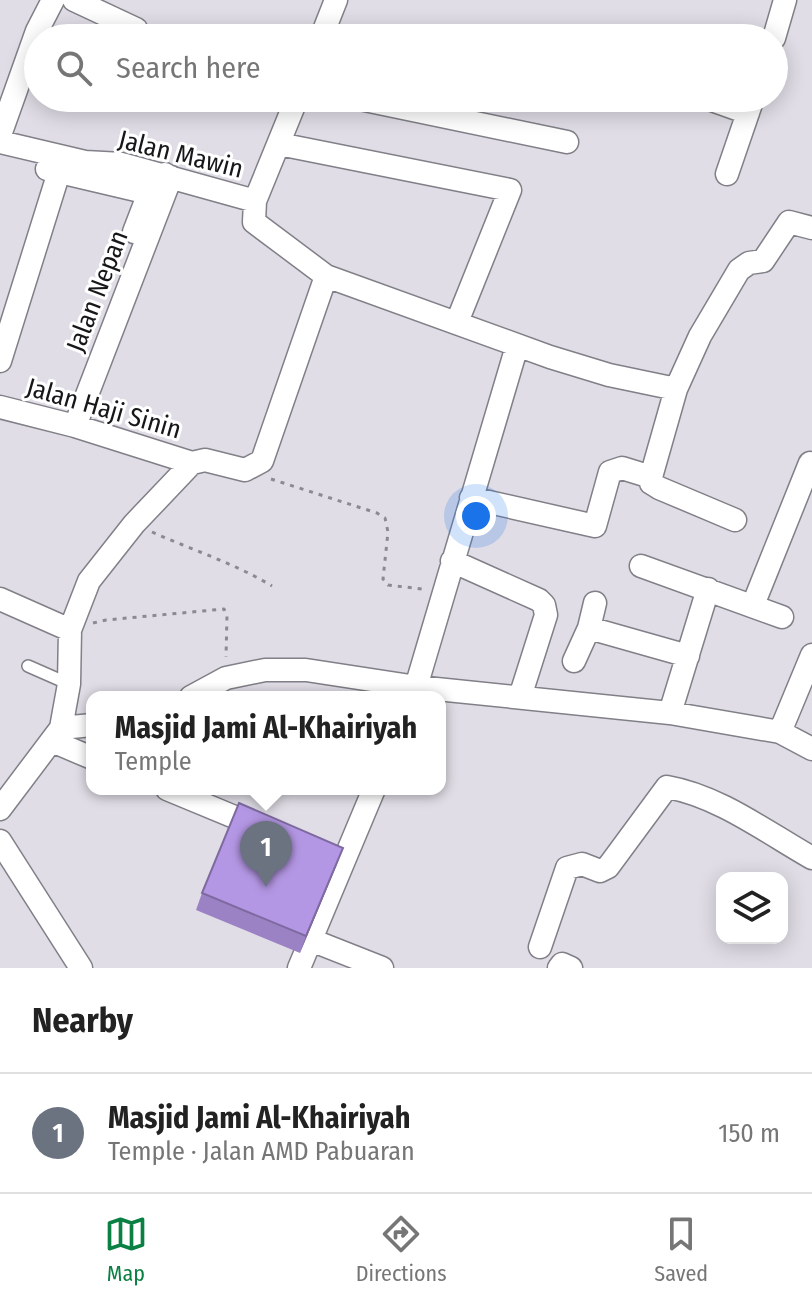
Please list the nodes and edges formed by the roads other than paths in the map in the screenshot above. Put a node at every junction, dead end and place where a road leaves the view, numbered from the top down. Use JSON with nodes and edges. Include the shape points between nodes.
{"nodes":[{"id":1,"x":53,"y":0,"type":"edge"},
{"id":2,"x":74,"y":0,"type":"edge"},
{"id":3,"x":336,"y":0,"type":"edge"},
{"id":4,"x":785,"y":0,"type":"edge"},
{"id":5,"x":41,"y":24,"type":"edge"},
{"id":6,"x":125,"y":24,"type":"edge"},
{"id":7,"x":327,"y":24,"type":"edge"},
{"id":8,"x":778,"y":24,"type":"edge"},
{"id":9,"x":24,"y":68,"type":"edge"},
{"id":10,"x":292,"y":112,"type":"edge"},
{"id":11,"x":422,"y":112,"type":"edge"},
{"id":12,"x":749,"y":112,"type":"edge"},
{"id":13,"x":0,"y":135,"type":"edge"},
{"id":14,"x":0,"y":142,"type":"edge"},
{"id":15,"x":567,"y":142,"type":"dead end"},
{"id":16,"x":279,"y":144,"type":"junction"},
{"id":17,"x":0,"y":156,"type":"edge"},
{"id":18,"x":59,"y":172,"type":"junction"},
{"id":19,"x":727,"y":174,"type":"dead end"},
{"id":20,"x":168,"y":175,"type":"junction"},
{"id":21,"x":149,"y":193,"type":"junction"},
{"id":22,"x":255,"y":201,"type":"junction"},
{"id":23,"x":812,"y":228,"type":"edge"},
{"id":24,"x":326,"y":276,"type":"junction"},
{"id":25,"x":457,"y":322,"type":"junction"},
{"id":26,"x":517,"y":346,"type":"junction"},
{"id":27,"x":0,"y":361,"type":"edge"},
{"id":28,"x":82,"y":369,"type":"dead end"},
{"id":29,"x":676,"y":389,"type":"junction"},
{"id":30,"x":0,"y":407,"type":"edge"},
{"id":31,"x":75,"y":426,"type":"junction"},
{"id":32,"x":192,"y":463,"type":"junction"},
{"id":33,"x":810,"y":463,"type":"dead end"},
{"id":34,"x":651,"y":477,"type":"junction"},
{"id":35,"x":471,"y":498,"type":"junction"},
{"id":36,"x":735,"y":520,"type":"dead end"},
{"id":37,"x":452,"y":561,"type":"junction"},
{"id":38,"x":641,"y":566,"type":"dead end"},
{"id":39,"x":708,"y":589,"type":"junction"},
{"id":40,"x":0,"y":599,"type":"edge"},
{"id":41,"x":595,"y":603,"type":"dead end"},
{"id":42,"x":753,"y":605,"type":"junction"},
{"id":43,"x":782,"y":617,"type":"dead end"},
{"id":44,"x":589,"y":628,"type":"junction"},
{"id":45,"x":70,"y":630,"type":"junction"},
{"id":46,"x":812,"y":655,"type":"edge"},
{"id":47,"x":688,"y":656,"type":"junction"},
{"id":48,"x":574,"y":661,"type":"dead end"},
{"id":49,"x":28,"y":666,"type":"dead end"},
{"id":50,"x":69,"y":684,"type":"junction"},
{"id":51,"x":202,"y":691,"type":"edge"},
{"id":52,"x":410,"y":691,"type":"edge"},
{"id":53,"x":415,"y":691,"type":"edge"},
{"id":54,"x":446,"y":693,"type":"edge"},
{"id":55,"x":520,"y":697,"type":"junction"},
{"id":56,"x":670,"y":713,"type":"junction"},
{"id":57,"x":86,"y":727,"type":"edge"},
{"id":58,"x":780,"y":732,"type":"junction"},
{"id":59,"x":57,"y":735,"type":"junction"},
{"id":60,"x":812,"y":749,"type":"edge"},
{"id":61,"x":86,"y":754,"type":"edge"},
{"id":62,"x":181,"y":795,"type":"edge"},
{"id":63,"x":371,"y":795,"type":"edge"},
{"id":64,"x":0,"y":809,"type":"edge"},
{"id":65,"x":285,"y":838,"type":"edge"},
{"id":66,"x":0,"y":841,"type":"edge"},
{"id":67,"x":812,"y":858,"type":"edge"},
{"id":68,"x":311,"y":930,"type":"junction"},
{"id":69,"x":540,"y":947,"type":"dead end"},
{"id":70,"x":81,"y":968,"type":"edge"},
{"id":71,"x":299,"y":968,"type":"edge"},
{"id":72,"x":382,"y":968,"type":"edge"},
{"id":73,"x":559,"y":968,"type":"edge"},
{"id":74,"x":571,"y":968,"type":"edge"}],
"edges":[{"from":1,"to":5,"type":"street"},
{"from":2,"to":6,"type":"street"},
{"from":3,"to":7,"type":"street"},
{"from":4,"to":8,"type":"street"},
{"from":9,"to":13,"type":"street"},
{"from":10,"to":16,"type":"street"},
{"from":11,"to":15,"type":"street"},
{"from":12,"to":19,"type":"street"},
{"from":14,"to":20,"type":"street","name":"Jalan Mawin"},
{"from":16,"to":22,"type":"street"},
{"from":16,"to":25,"type":"street","via":[[510,190]]},
{"from":17,"to":18,"type":"street"},
{"from":18,"to":21,"type":"street"},
{"from":18,"to":27,"type":"street"},
{"from":20,"to":21,"type":"street"},
{"from":20,"to":22,"type":"street","name":"Jalan Mawin"},
{"from":20,"to":31,"type":"street","name":"Jalan Nepan"},
{"from":21,"to":28,"type":"street"},
{"from":22,"to":24,"type":"street","via":[[254,222]]},
{"from":23,"to":29,"type":"street","via":[[789,222],[763,261],[739,270]]},
{"from":24,"to":25,"type":"street"},
{"from":24,"to":32,"type":"street","name":"Jalan Haji Sinin","via":[[262,461],[245,470],[205,460]]},
{"from":25,"to":26,"type":"street"},
{"from":26,"to":29,"type":"street"},
{"from":26,"to":35,"type":"street"},
{"from":29,"to":34,"type":"street"},
{"from":30,"to":31,"type":"street","name":"Jalan Haji Sinin"},
{"from":31,"to":32,"type":"street","name":"Jalan Haji Sinin"},
{"from":32,"to":45,"type":"street","via":[[89,581]]},
{"from":33,"to":42,"type":"street"},
{"from":34,"to":35,"type":"street","via":[[622,468],[610,472],[595,526]]},
{"from":34,"to":36,"type":"street","via":[[659,488]]},
{"from":35,"to":37,"type":"street"},
{"from":37,"to":53,"type":"street"},
{"from":37,"to":55,"type":"street","via":[[544,605],[546,615]]},
{"from":38,"to":39,"type":"street"},
{"from":39,"to":42,"type":"street"},
{"from":39,"to":47,"type":"street"},
{"from":40,"to":45,"type":"street"},
{"from":41,"to":44,"type":"street"},
{"from":42,"to":43,"type":"street"},
{"from":44,"to":47,"type":"street"},
{"from":44,"to":48,"type":"street"},
{"from":45,"to":50,"type":"street"},
{"from":46,"to":58,"type":"street"},
{"from":47,"to":56,"type":"street"},
{"from":49,"to":50,"type":"lane"},
{"from":50,"to":59,"type":"street"},
{"from":51,"to":52,"type":"street","via":[[226,678],[265,670],[306,670]]},
{"from":54,"to":55,"type":"street"},
{"from":55,"to":56,"type":"street"},
{"from":56,"to":58,"type":"street"},
{"from":57,"to":59,"type":"street"},
{"from":58,"to":60,"type":"street"},
{"from":59,"to":61,"type":"street"},
{"from":59,"to":64,"type":"street"},
{"from":62,"to":65,"type":"street"},
{"from":63,"to":68,"type":"street","via":[[336,859]]},
{"from":66,"to":70,"type":"street"},
{"from":67,"to":69,"type":"street","via":[[725,809],[667,787],[608,867],[567,868]]},
{"from":68,"to":71,"type":"street"},
{"from":68,"to":72,"type":"street"},
{"from":73,"to":74,"type":"street"}]}
